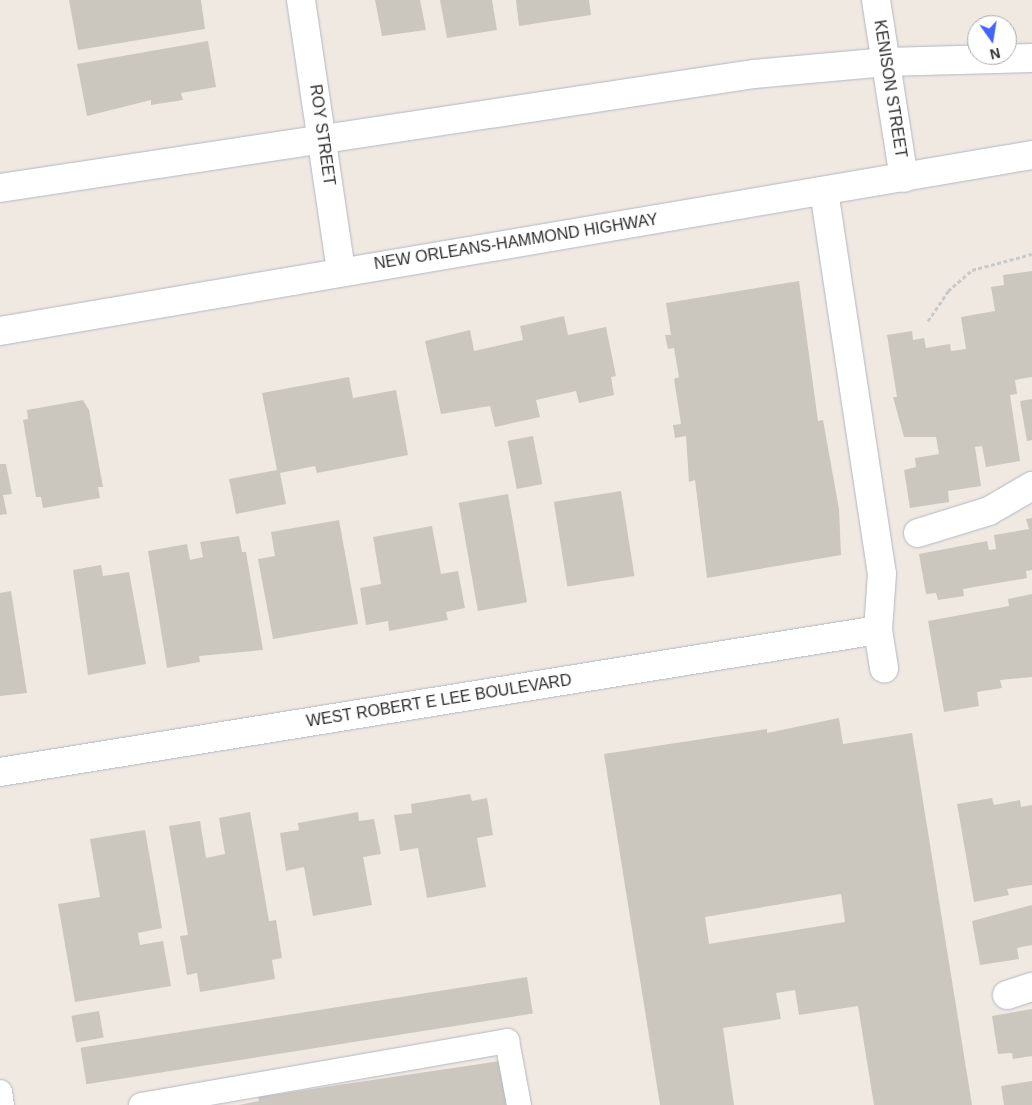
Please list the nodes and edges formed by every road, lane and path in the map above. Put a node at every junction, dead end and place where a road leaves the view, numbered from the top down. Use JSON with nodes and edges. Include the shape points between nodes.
{"nodes":[{"id":1,"x":301,"y":0,"type":"edge"},
{"id":2,"x":876,"y":0,"type":"edge"},
{"id":3,"x":1032,"y":58,"type":"edge"},
{"id":4,"x":886,"y":62,"type":"junction"},
{"id":5,"x":324,"y":140,"type":"junction"},
{"id":6,"x":1032,"y":155,"type":"edge"},
{"id":7,"x":904,"y":178,"type":"junction"},
{"id":8,"x":0,"y":188,"type":"edge"},
{"id":9,"x":824,"y":191,"type":"junction"},
{"id":10,"x":1032,"y":254,"type":"edge"},
{"id":11,"x":341,"y":271,"type":"junction"},
{"id":12,"x":928,"y":321,"type":"dead end"},
{"id":13,"x":0,"y":332,"type":"edge"},
{"id":14,"x":1032,"y":486,"type":"edge"},
{"id":15,"x":918,"y":534,"type":"dead end"},
{"id":16,"x":878,"y":630,"type":"junction"},
{"id":17,"x":884,"y":669,"type":"dead end"},
{"id":18,"x":0,"y":772,"type":"edge"},
{"id":19,"x":0,"y":1092,"type":"edge"},
{"id":20,"x":2,"y":1105,"type":"edge"},
{"id":21,"x":141,"y":1105,"type":"edge"},
{"id":22,"x":519,"y":1105,"type":"edge"}],
"edges":[{"from":1,"to":5,"type":"main road","name":"ROY STREET"},
{"from":2,"to":4,"type":"main road","name":"KENISON STREET"},
{"from":3,"to":4,"type":"main road"},
{"from":4,"to":5,"type":"main road","via":[[598,95]]},
{"from":4,"to":7,"type":"main road","name":"KENISON STREET"},
{"from":5,"to":8,"type":"main road"},
{"from":5,"to":11,"type":"main road","name":"ROY STREET"},
{"from":6,"to":7,"type":"main road","name":"NEW ORLEANS-HAMMOND HIGHWAY"},
{"from":7,"to":9,"type":"main road","name":"NEW ORLEANS-HAMMOND HIGHWAY"},
{"from":9,"to":11,"type":"main road","name":"NEW ORLEANS-HAMMOND HIGHWAY"},
{"from":9,"to":16,"type":"main road","via":[[882,574]]},
{"from":10,"to":12,"type":"path","via":[[972,270],[948,292]]},
{"from":11,"to":13,"type":"main road","name":"NEW ORLEANS-HAMMOND HIGHWAY"},
{"from":14,"to":15,"type":"main road","via":[[989,511]]},
{"from":16,"to":17,"type":"main road"},
{"from":16,"to":18,"type":"main road","name":"WEST ROBERT E LEE BOULEVARD"},
{"from":19,"to":20,"type":"lane"},
{"from":21,"to":22,"type":"lane","via":[[507,1042]]}]}
